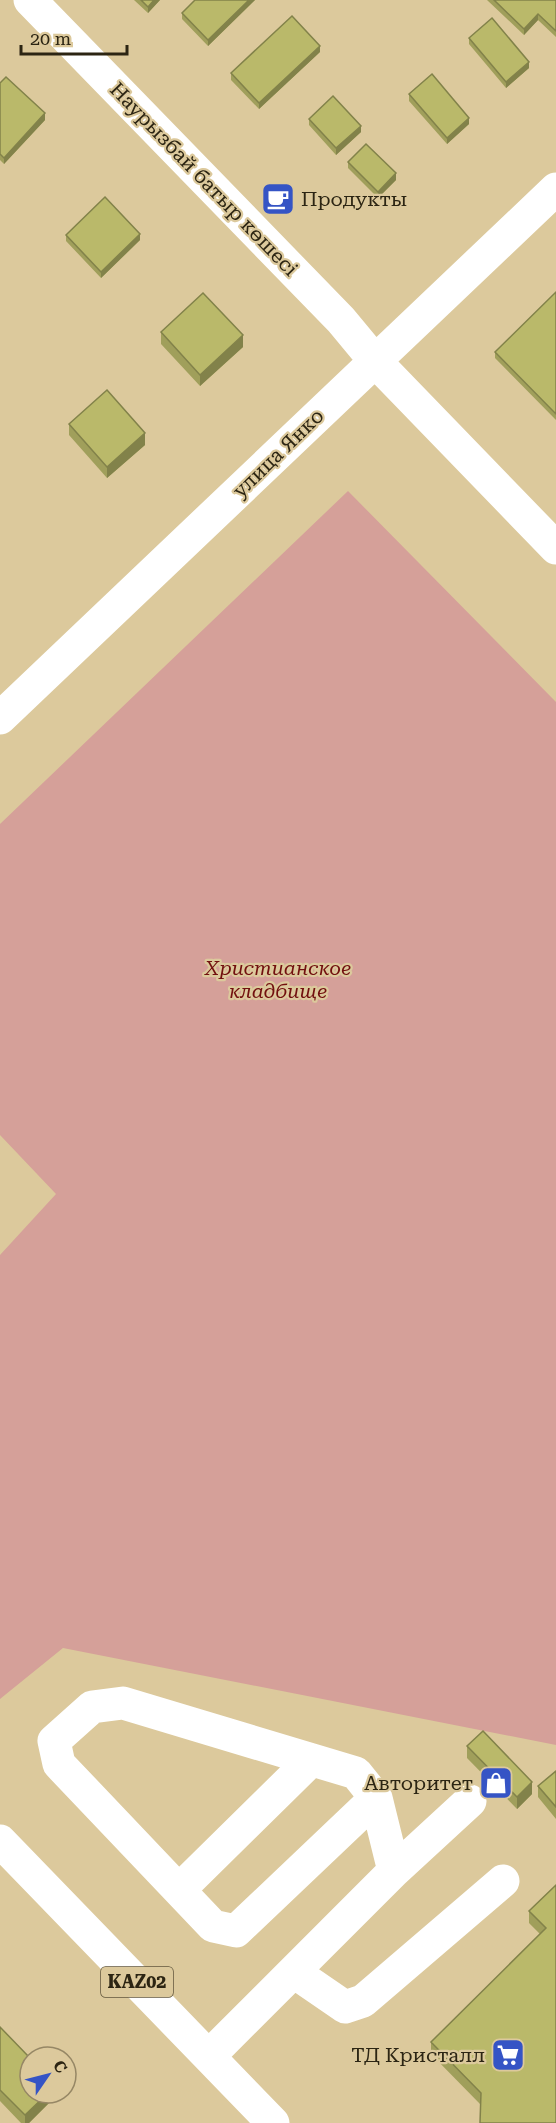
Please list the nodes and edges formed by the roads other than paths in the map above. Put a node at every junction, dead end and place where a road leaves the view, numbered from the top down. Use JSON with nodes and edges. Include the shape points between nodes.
{"nodes":[{"id":1,"x":30,"y":0,"type":"edge"},
{"id":2,"x":556,"y":189,"type":"edge"},
{"id":3,"x":375,"y":361,"type":"junction"},
{"id":4,"x":556,"y":548,"type":"edge"},
{"id":5,"x":0,"y":718,"type":"edge"},
{"id":6,"x":311,"y":1760,"type":"junction"},
{"id":7,"x":376,"y":1798,"type":"junction"},
{"id":8,"x":470,"y":1801,"type":"dead end"},
{"id":9,"x":0,"y":1841,"type":"edge"},
{"id":10,"x":0,"y":1864,"type":"edge"},
{"id":11,"x":394,"y":1871,"type":"junction"},
{"id":12,"x":503,"y":1881,"type":"dead end"},
{"id":13,"x":179,"y":1890,"type":"junction"},
{"id":14,"x":294,"y":1972,"type":"junction"},
{"id":15,"x":208,"y":2056,"type":"junction"},
{"id":16,"x":251,"y":2123,"type":"edge"},
{"id":17,"x":273,"y":2123,"type":"edge"}],
"edges":[{"from":1,"to":3,"type":"main road","name":"Наурызбай батыр көшесі","via":[[341,320]]},
{"from":2,"to":3,"type":"main road","name":"улица Янко"},
{"from":3,"to":4,"type":"main road","name":"Наурызбай батыр көшесі"},
{"from":3,"to":5,"type":"main road","name":"улица Янко"},
{"from":6,"to":7,"type":"main road","via":[[356,1773]]},
{"from":6,"to":13,"type":"main road"},
{"from":6,"to":13,"type":"main road","via":[[123,1703],[92,1707],[54,1741],[59,1764]]},
{"from":7,"to":11,"type":"main road"},
{"from":7,"to":13,"type":"main road","via":[[237,1931],[213,1926]]},
{"from":8,"to":11,"type":"main road"},
{"from":9,"to":15,"type":"main road","number":"KАZ02"},
{"from":10,"to":16,"type":"main road","number":"KАZ02"},
{"from":11,"to":14,"type":"main road"},
{"from":12,"to":14,"type":"main road","via":[[363,2001],[345,2007]]},
{"from":14,"to":15,"type":"main road"},
{"from":15,"to":17,"type":"main road","number":"KАZ02"}]}
